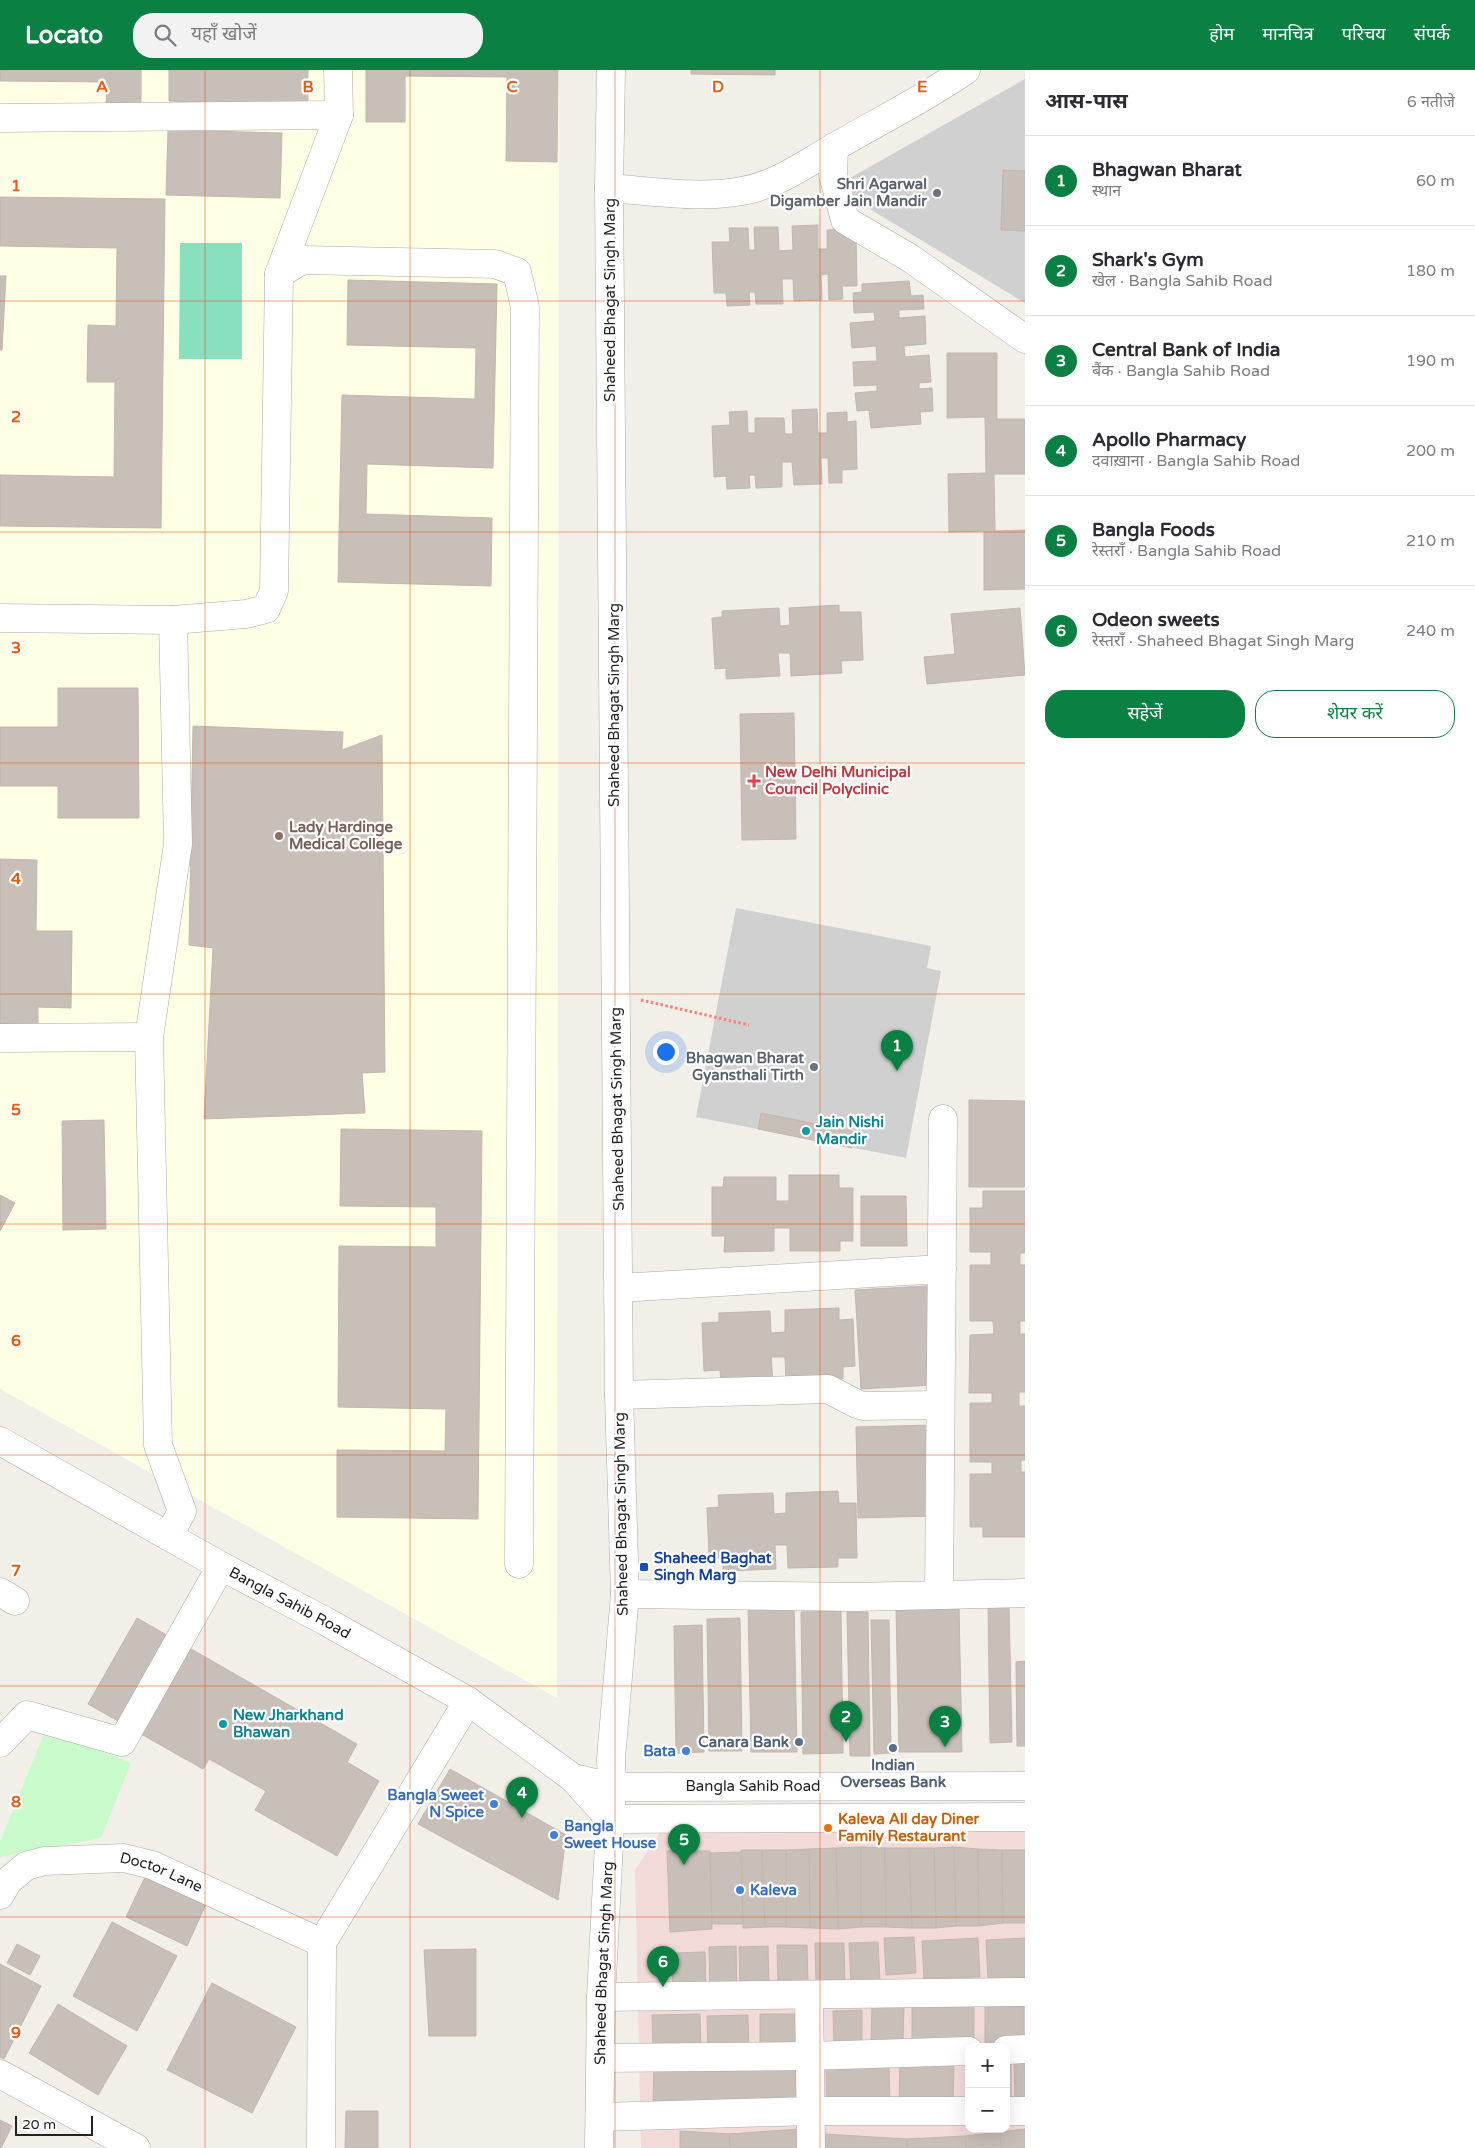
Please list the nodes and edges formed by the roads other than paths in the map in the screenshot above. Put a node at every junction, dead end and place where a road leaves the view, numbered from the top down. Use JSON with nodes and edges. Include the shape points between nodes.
{"nodes":[{"id":1,"x":338,"y":70,"type":"edge"},
{"id":2,"x":610,"y":70,"type":"edge"},
{"id":3,"x":966,"y":70,"type":"edge"},
{"id":4,"x":339,"y":115,"type":"junction"},
{"id":5,"x":0,"y":118,"type":"edge"},
{"id":6,"x":834,"y":147,"type":"junction"},
{"id":7,"x":609,"y":188,"type":"junction"},
{"id":8,"x":279,"y":274,"type":"junction"},
{"id":9,"x":1025,"y":339,"type":"edge"},
{"id":10,"x":0,"y":618,"type":"edge"},
{"id":11,"x":173,"y":620,"type":"junction"},
{"id":12,"x":149,"y":1037,"type":"junction"},
{"id":13,"x":0,"y":1038,"type":"edge"},
{"id":14,"x":943,"y":1119,"type":"dead end"},
{"id":15,"x":942,"y":1269,"type":"junction"},
{"id":16,"x":619,"y":1288,"type":"junction"},
{"id":17,"x":619,"y":1395,"type":"junction"},
{"id":18,"x":940,"y":1405,"type":"junction"},
{"id":19,"x":0,"y":1440,"type":"edge"},
{"id":20,"x":169,"y":1536,"type":"junction"},
{"id":21,"x":519,"y":1564,"type":"dead end"},
{"id":22,"x":221,"y":1566,"type":"junction"},
{"id":23,"x":1025,"y":1593,"type":"edge"},
{"id":24,"x":625,"y":1594,"type":"junction"},
{"id":25,"x":939,"y":1595,"type":"junction"},
{"id":26,"x":468,"y":1701,"type":"junction"},
{"id":27,"x":0,"y":1743,"type":"edge"},
{"id":28,"x":572,"y":1778,"type":"junction"},
{"id":29,"x":1025,"y":1786,"type":"edge"},
{"id":30,"x":612,"y":1787,"type":"junction"},
{"id":31,"x":1025,"y":1816,"type":"edge"},
{"id":32,"x":610,"y":1819,"type":"junction"},
{"id":33,"x":0,"y":1895,"type":"edge"},
{"id":34,"x":322,"y":1943,"type":"junction"},
{"id":35,"x":1025,"y":1992,"type":"edge"},
{"id":36,"x":809,"y":1995,"type":"junction"},
{"id":37,"x":601,"y":1997,"type":"junction"},
{"id":38,"x":1025,"y":2049,"type":"edge"},
{"id":39,"x":1010,"y":2050,"type":"edge"},
{"id":40,"x":965,"y":2051,"type":"edge"},
{"id":41,"x":809,"y":2056,"type":"junction"},
{"id":42,"x":601,"y":2058,"type":"junction"},
{"id":43,"x":0,"y":2074,"type":"edge"},
{"id":44,"x":812,"y":2111,"type":"junction"},
{"id":45,"x":965,"y":2111,"type":"edge"},
{"id":46,"x":1010,"y":2111,"type":"edge"},
{"id":47,"x":1025,"y":2111,"type":"edge"},
{"id":48,"x":600,"y":2117,"type":"junction"},
{"id":49,"x":136,"y":2148,"type":"edge"},
{"id":50,"x":322,"y":2148,"type":"edge"},
{"id":51,"x":599,"y":2148,"type":"edge"},
{"id":52,"x":811,"y":2148,"type":"edge"}],
"edges":[{"from":1,"to":4,"type":"street"},
{"from":2,"to":7,"type":"street","name":"Shaheed Bhagat Singh Marg"},
{"from":3,"to":6,"type":"street","via":[[934,92]]},
{"from":4,"to":5,"type":"street"},
{"from":4,"to":8,"type":"street"},
{"from":6,"to":7,"type":"street","via":[[789,175],[743,191],[700,194]]},
{"from":6,"to":9,"type":"street","via":[[833,175],[845,220],[910,258]]},
{"from":7,"to":16,"type":"street","name":"Shaheed Bhagat Singh Marg"},
{"from":8,"to":11,"type":"street","via":[[274,591],[266,609],[246,614]]},
{"from":8,"to":21,"type":"street","via":[[302,260],[495,264],[517,272],[525,307]]},
{"from":10,"to":11,"type":"street"},
{"from":11,"to":12,"type":"street","via":[[178,844]]},
{"from":12,"to":13,"type":"street"},
{"from":12,"to":20,"type":"street","via":[[158,1445],[182,1511]]},
{"from":14,"to":15,"type":"street"},
{"from":15,"to":16,"type":"street"},
{"from":15,"to":18,"type":"street"},
{"from":16,"to":17,"type":"street","name":"Shaheed Bhagat Singh Marg"},
{"from":17,"to":18,"type":"street","via":[[828,1389],[863,1406]]},
{"from":17,"to":24,"type":"street","name":"Shaheed Bhagat Singh Marg"},
{"from":18,"to":25,"type":"street"},
{"from":19,"to":20,"type":"street","name":"Bangla Sahib Road"},
{"from":20,"to":22,"type":"street","name":"Bangla Sahib Road"},
{"from":22,"to":26,"type":"street","name":"Bangla Sahib Road"},
{"from":22,"to":27,"type":"street","via":[[122,1742],[27,1715]]},
{"from":23,"to":25,"type":"street"},
{"from":24,"to":25,"type":"street"},
{"from":24,"to":30,"type":"street","name":"Shaheed Bhagat Singh Marg","via":[[611,1759]]},
{"from":26,"to":28,"type":"street","name":"Bangla Sahib Road"},
{"from":26,"to":34,"type":"street"},
{"from":28,"to":30,"type":"street","name":"Bangla Sahib Road"},
{"from":28,"to":32,"type":"street","name":"Bangla Sahib Road"},
{"from":29,"to":30,"type":"street","name":"Bangla Sahib Road"},
{"from":30,"to":32,"type":"street","name":"Shaheed Bhagat Singh Marg"},
{"from":31,"to":32,"type":"street"},
{"from":32,"to":37,"type":"street","name":"Shaheed Bhagat Singh Marg"},
{"from":33,"to":34,"type":"street","name":"Doctor Lane","via":[[8,1881],[26,1866],[44,1861],[124,1858],[152,1865]]},
{"from":34,"to":50,"type":"street"},
{"from":35,"to":36,"type":"street"},
{"from":36,"to":37,"type":"street"},
{"from":36,"to":41,"type":"street"},
{"from":37,"to":42,"type":"street","name":"Shaheed Bhagat Singh Marg"},
{"from":38,"to":39,"type":"street"},
{"from":40,"to":41,"type":"street"},
{"from":41,"to":42,"type":"street"},
{"from":41,"to":44,"type":"street"},
{"from":42,"to":48,"type":"street","name":"Shaheed Bhagat Singh Marg"},
{"from":43,"to":49,"type":"street"},
{"from":44,"to":45,"type":"street"},
{"from":44,"to":48,"type":"street"},
{"from":44,"to":52,"type":"street"},
{"from":46,"to":47,"type":"street"},
{"from":48,"to":51,"type":"street","name":"Shaheed Bhagat Singh Marg"}]}
